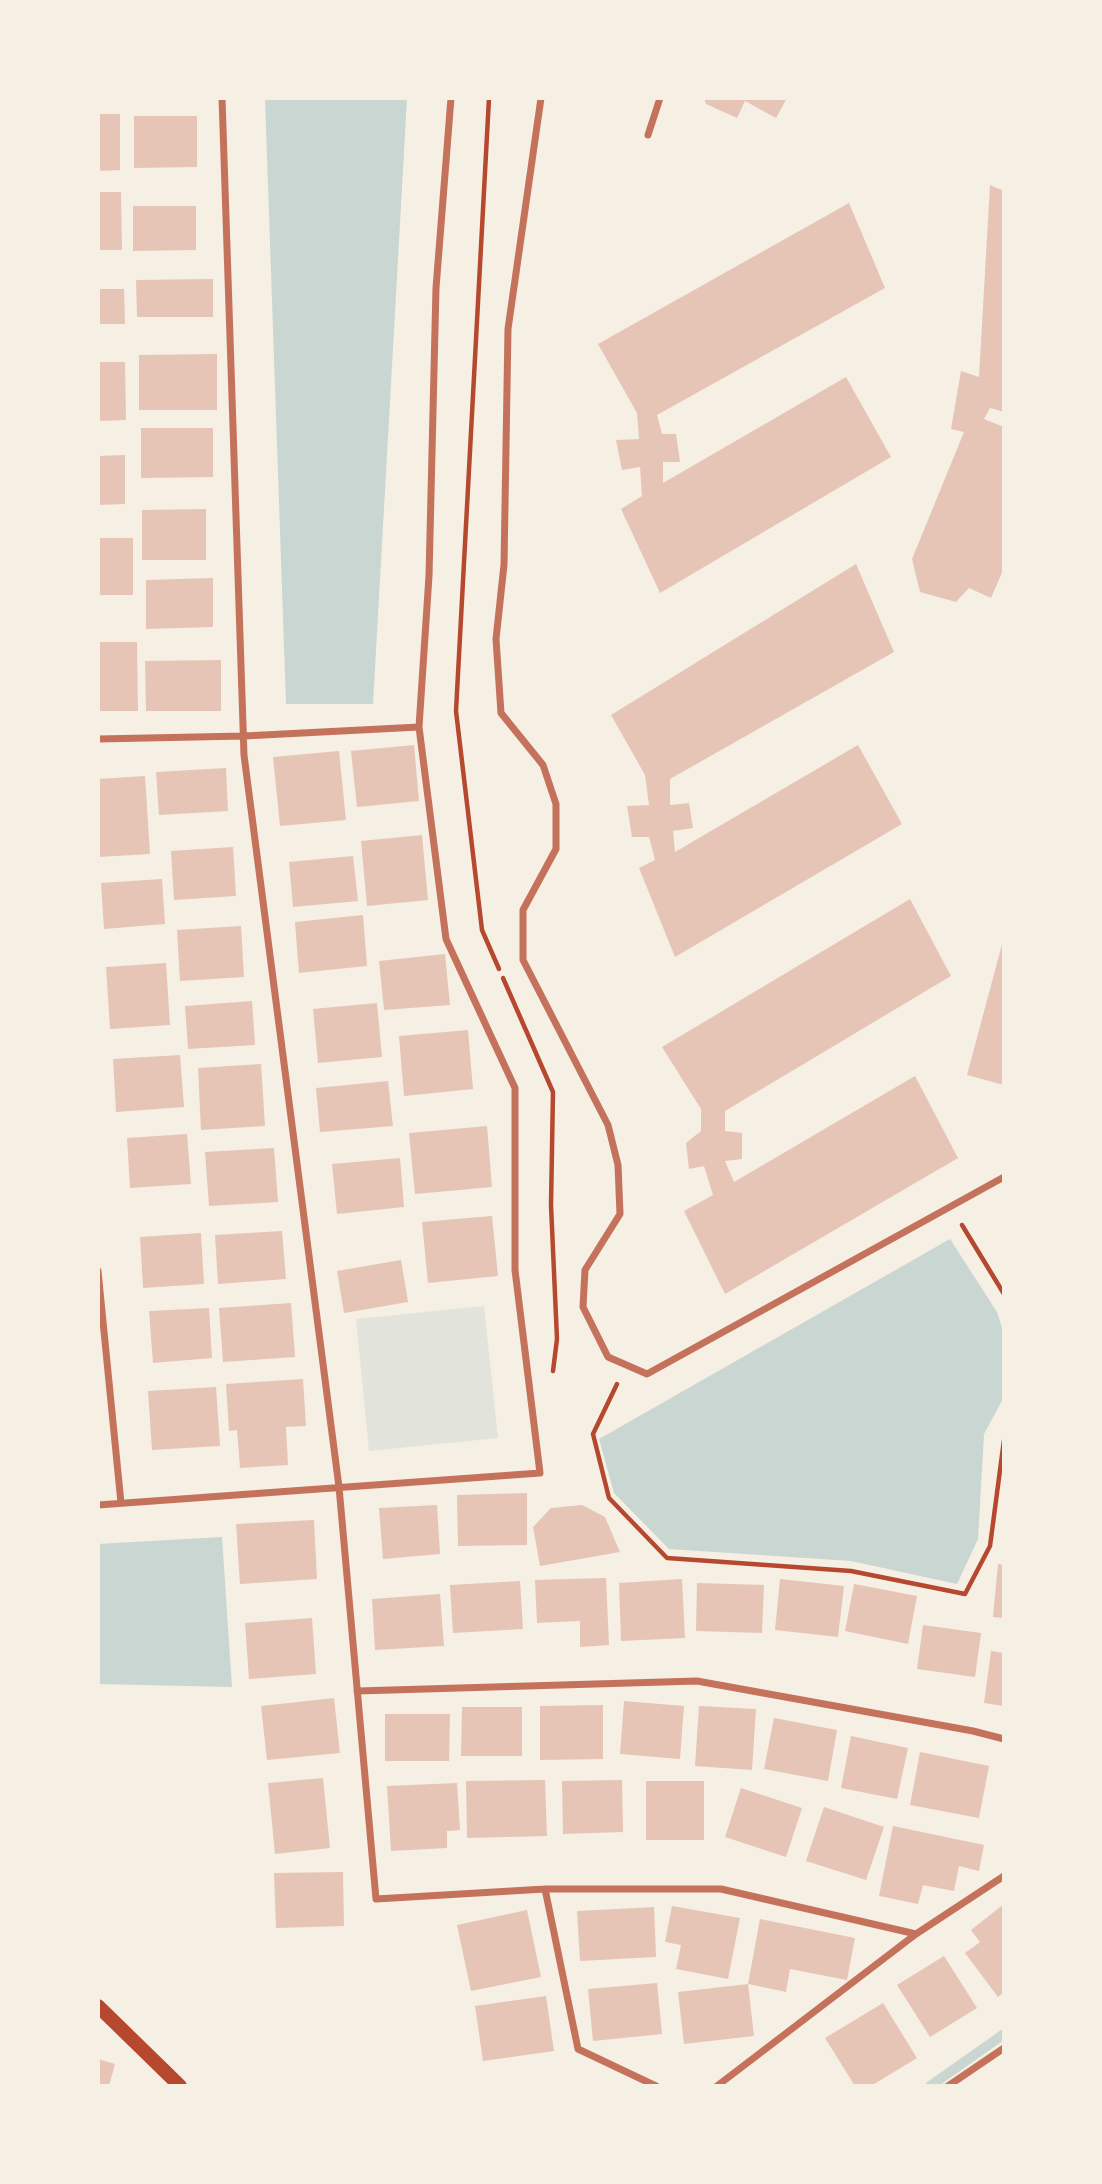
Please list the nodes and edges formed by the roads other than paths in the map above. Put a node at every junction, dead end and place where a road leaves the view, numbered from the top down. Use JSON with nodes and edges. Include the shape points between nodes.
{"nodes":[{"id":1,"x":222,"y":98,"type":"edge"},
{"id":2,"x":451,"y":98,"type":"edge"},
{"id":3,"x":541,"y":98,"type":"edge"},
{"id":4,"x":660,"y":98,"type":"edge"},
{"id":5,"x":648,"y":135,"type":"dead end"},
{"id":6,"x":419,"y":727,"type":"junction"},
{"id":7,"x":244,"y":736,"type":"junction"},
{"id":8,"x":98,"y":739,"type":"edge"},
{"id":9,"x":1004,"y":1177,"type":"edge"},
{"id":10,"x":98,"y":1271,"type":"edge"},
{"id":11,"x":339,"y":1486,"type":"junction"},
{"id":12,"x":121,"y":1503,"type":"junction"},
{"id":13,"x":98,"y":1505,"type":"edge"},
{"id":14,"x":357,"y":1691,"type":"junction"},
{"id":15,"x":1004,"y":1739,"type":"edge"},
{"id":16,"x":1004,"y":1876,"type":"edge"},
{"id":17,"x":545,"y":1889,"type":"junction"},
{"id":18,"x":916,"y":1934,"type":"junction"},
{"id":19,"x":98,"y":2006,"type":"edge"},
{"id":20,"x":1004,"y":2048,"type":"edge"},
{"id":21,"x":180,"y":2086,"type":"edge"},
{"id":22,"x":656,"y":2086,"type":"edge"},
{"id":23,"x":717,"y":2086,"type":"edge"},
{"id":24,"x":948,"y":2086,"type":"edge"}],
"edges":[{"from":1,"to":7,"type":"street"},
{"from":2,"to":6,"type":"street","via":[[436,288],[429,576]]},
{"from":3,"to":9,"type":"street","via":[[508,329],[504,565],[496,639],[501,713],[543,765],[556,804],[556,849],[523,910],[523,960],[608,1125],[618,1165],[620,1213],[585,1270],[583,1307],[608,1357],[647,1374]]},
{"from":4,"to":5,"type":"street"},
{"from":6,"to":7,"type":"street"},
{"from":6,"to":11,"type":"street","via":[[446,939],[515,1088],[515,1270],[540,1473]]},
{"from":7,"to":8,"type":"street"},
{"from":7,"to":11,"type":"street"},
{"from":10,"to":12,"type":"street"},
{"from":11,"to":12,"type":"street"},
{"from":11,"to":14,"type":"street"},
{"from":12,"to":13,"type":"street"},
{"from":14,"to":15,"type":"street","via":[[697,1681]]},
{"from":14,"to":17,"type":"street","via":[[376,1899]]},
{"from":16,"to":18,"type":"street"},
{"from":17,"to":18,"type":"street","via":[[721,1889]]},
{"from":17,"to":22,"type":"street","via":[[578,2049]]},
{"from":18,"to":23,"type":"street"},
{"from":19,"to":21,"type":"main road"},
{"from":20,"to":24,"type":"street"}]}
